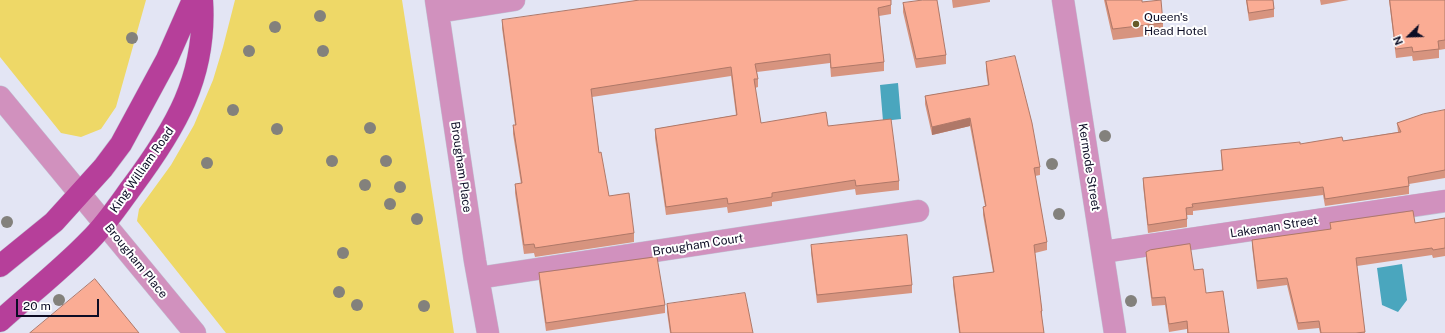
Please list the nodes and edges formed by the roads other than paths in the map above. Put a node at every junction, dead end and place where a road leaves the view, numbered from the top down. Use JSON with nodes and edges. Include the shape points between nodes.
{"nodes":[{"id":1,"x":193,"y":0,"type":"edge"},
{"id":2,"x":202,"y":0,"type":"edge"},
{"id":3,"x":514,"y":0,"type":"edge"},
{"id":4,"x":1063,"y":0,"type":"edge"},
{"id":5,"x":437,"y":6,"type":"edge"},
{"id":6,"x":0,"y":97,"type":"edge"},
{"id":7,"x":80,"y":195,"type":"junction"},
{"id":8,"x":1445,"y":201,"type":"edge"},
{"id":9,"x":918,"y":211,"type":"dead end"},
{"id":10,"x":105,"y":223,"type":"junction"},
{"id":11,"x":1103,"y":252,"type":"junction"},
{"id":12,"x":0,"y":266,"type":"edge"},
{"id":13,"x":478,"y":278,"type":"junction"},
{"id":14,"x":0,"y":321,"type":"edge"},
{"id":15,"x":195,"y":333,"type":"edge"},
{"id":16,"x":488,"y":333,"type":"edge"},
{"id":17,"x":1115,"y":333,"type":"edge"}],
"edges":[{"from":1,"to":7,"type":"main road","via":[[167,59],[136,118],[108,162]]},
{"from":2,"to":10,"type":"main road","name":"King William Road","via":[[200,48],[182,107],[171,132]]},
{"from":3,"to":5,"type":"street"},
{"from":4,"to":11,"type":"street","name":"Kermode Street"},
{"from":5,"to":13,"type":"street","name":"Brougham Place"},
{"from":6,"to":7,"type":"street","name":"Brougham Place"},
{"from":7,"to":10,"type":"street","name":"Brougham Place"},
{"from":7,"to":12,"type":"main road","via":[[54,222]]},
{"from":8,"to":11,"type":"street","name":"Lakeman Street"},
{"from":9,"to":13,"type":"street","name":"Brougham Court"},
{"from":10,"to":14,"type":"main road","name":"King William Road","via":[[69,260]]},
{"from":10,"to":15,"type":"street","name":"Brougham Place"},
{"from":11,"to":17,"type":"street","name":"Kermode Street"},
{"from":13,"to":16,"type":"street","name":"Brougham Place"}]}
